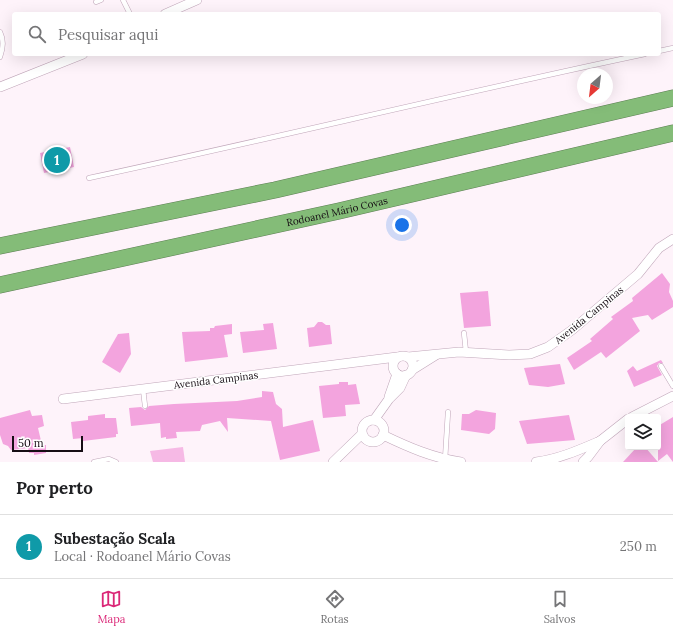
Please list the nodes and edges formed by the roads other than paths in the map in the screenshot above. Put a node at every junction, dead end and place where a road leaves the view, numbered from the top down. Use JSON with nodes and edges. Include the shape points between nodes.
{"nodes":[{"id":1,"x":123,"y":0,"type":"edge"},
{"id":2,"x":198,"y":0,"type":"edge"},
{"id":3,"x":129,"y":12,"type":"edge"},
{"id":4,"x":170,"y":12,"type":"edge"},
{"id":5,"x":0,"y":32,"type":"edge"},
{"id":6,"x":673,"y":48,"type":"edge"},
{"id":7,"x":661,"y":51,"type":"edge"},
{"id":8,"x":78,"y":56,"type":"edge"},
{"id":9,"x":636,"y":56,"type":"edge"},
{"id":10,"x":0,"y":57,"type":"edge"},
{"id":11,"x":0,"y":87,"type":"edge"},
{"id":12,"x":673,"y":98,"type":"edge"},
{"id":13,"x":673,"y":133,"type":"edge"},
{"id":14,"x":89,"y":178,"type":"dead end"},
{"id":15,"x":673,"y":239,"type":"edge"},
{"id":16,"x":0,"y":246,"type":"edge"},
{"id":17,"x":0,"y":285,"type":"edge"},
{"id":18,"x":464,"y":333,"type":"dead end"},
{"id":19,"x":466,"y":352,"type":"junction"},
{"id":20,"x":439,"y":353,"type":"junction"},
{"id":21,"x":397,"y":357,"type":"junction"},
{"id":22,"x":408,"y":357,"type":"junction"},
{"id":23,"x":370,"y":361,"type":"junction"},
{"id":24,"x":393,"y":366,"type":"junction"},
{"id":25,"x":661,"y":366,"type":"dead end"},
{"id":26,"x":405,"y":373,"type":"junction"},
{"id":27,"x":673,"y":386,"type":"edge"},
{"id":28,"x":142,"y":389,"type":"junction"},
{"id":29,"x":673,"y":396,"type":"edge"},
{"id":30,"x":63,"y":399,"type":"dead end"},
{"id":31,"x":145,"y":406,"type":"dead end"},
{"id":32,"x":448,"y":412,"type":"dead end"},
{"id":33,"x":638,"y":414,"type":"edge"},
{"id":34,"x":374,"y":420,"type":"junction"},
{"id":35,"x":625,"y":421,"type":"edge"},
{"id":36,"x":362,"y":434,"type":"junction"},
{"id":37,"x":383,"y":435,"type":"junction"},
{"id":38,"x":600,"y":442,"type":"junction"},
{"id":39,"x":445,"y":460,"type":"junction"},
{"id":40,"x":94,"y":462,"type":"edge"},
{"id":41,"x":116,"y":462,"type":"edge"},
{"id":42,"x":333,"y":462,"type":"edge"},
{"id":43,"x":461,"y":462,"type":"edge"},
{"id":44,"x":536,"y":462,"type":"edge"},
{"id":45,"x":583,"y":462,"type":"edge"}],
"edges":[{"from":1,"to":3,"type":"lane"},
{"from":2,"to":4,"type":"street"},
{"from":5,"to":10,"type":"lane","via":[[3,48]]},
{"from":6,"to":7,"type":"lane"},
{"from":8,"to":11,"type":"street"},
{"from":9,"to":14,"type":"lane"},
{"from":12,"to":16,"type":"highway","via":[[275,190]]},
{"from":13,"to":17,"type":"highway","name":"Rodoanel Mário Covas","via":[[339,211]]},
{"from":15,"to":19,"type":"street","name":"Avenida Campinas","via":[[659,248],[638,274],[548,347],[530,354]]},
{"from":18,"to":19,"type":"lane"},
{"from":19,"to":20,"type":"street","name":"Avenida Campinas"},
{"from":20,"to":22,"type":"street","name":"Avenida Campinas"},
{"from":20,"to":26,"type":"street"},
{"from":21,"to":22,"type":"street"},
{"from":21,"to":23,"type":"street","name":"Avenida Campinas"},
{"from":21,"to":24,"type":"street"},
{"from":22,"to":26,"type":"street","via":[[413,365]]},
{"from":23,"to":24,"type":"street","name":"Avenida Campinas"},
{"from":23,"to":28,"type":"street","name":"Avenida Campinas"},
{"from":24,"to":26,"type":"street","via":[[394,371]]},
{"from":25,"to":27,"type":"lane"},
{"from":26,"to":34,"type":"street","via":[[400,388],[389,398]]},
{"from":28,"to":30,"type":"street","name":"Avenida Campinas"},
{"from":28,"to":31,"type":"lane"},
{"from":29,"to":33,"type":"street"},
{"from":32,"to":39,"type":"lane"},
{"from":34,"to":36,"type":"street","via":[[364,424]]},
{"from":34,"to":37,"type":"street","via":[[382,425]]},
{"from":35,"to":38,"type":"street"},
{"from":36,"to":37,"type":"street","via":[[370,441],[380,439]]},
{"from":36,"to":42,"type":"street"},
{"from":37,"to":39,"type":"street"},
{"from":38,"to":44,"type":"street"},
{"from":38,"to":45,"type":"street"},
{"from":39,"to":43,"type":"street"},
{"from":40,"to":41,"type":"lane","via":[[109,459]]}]}
